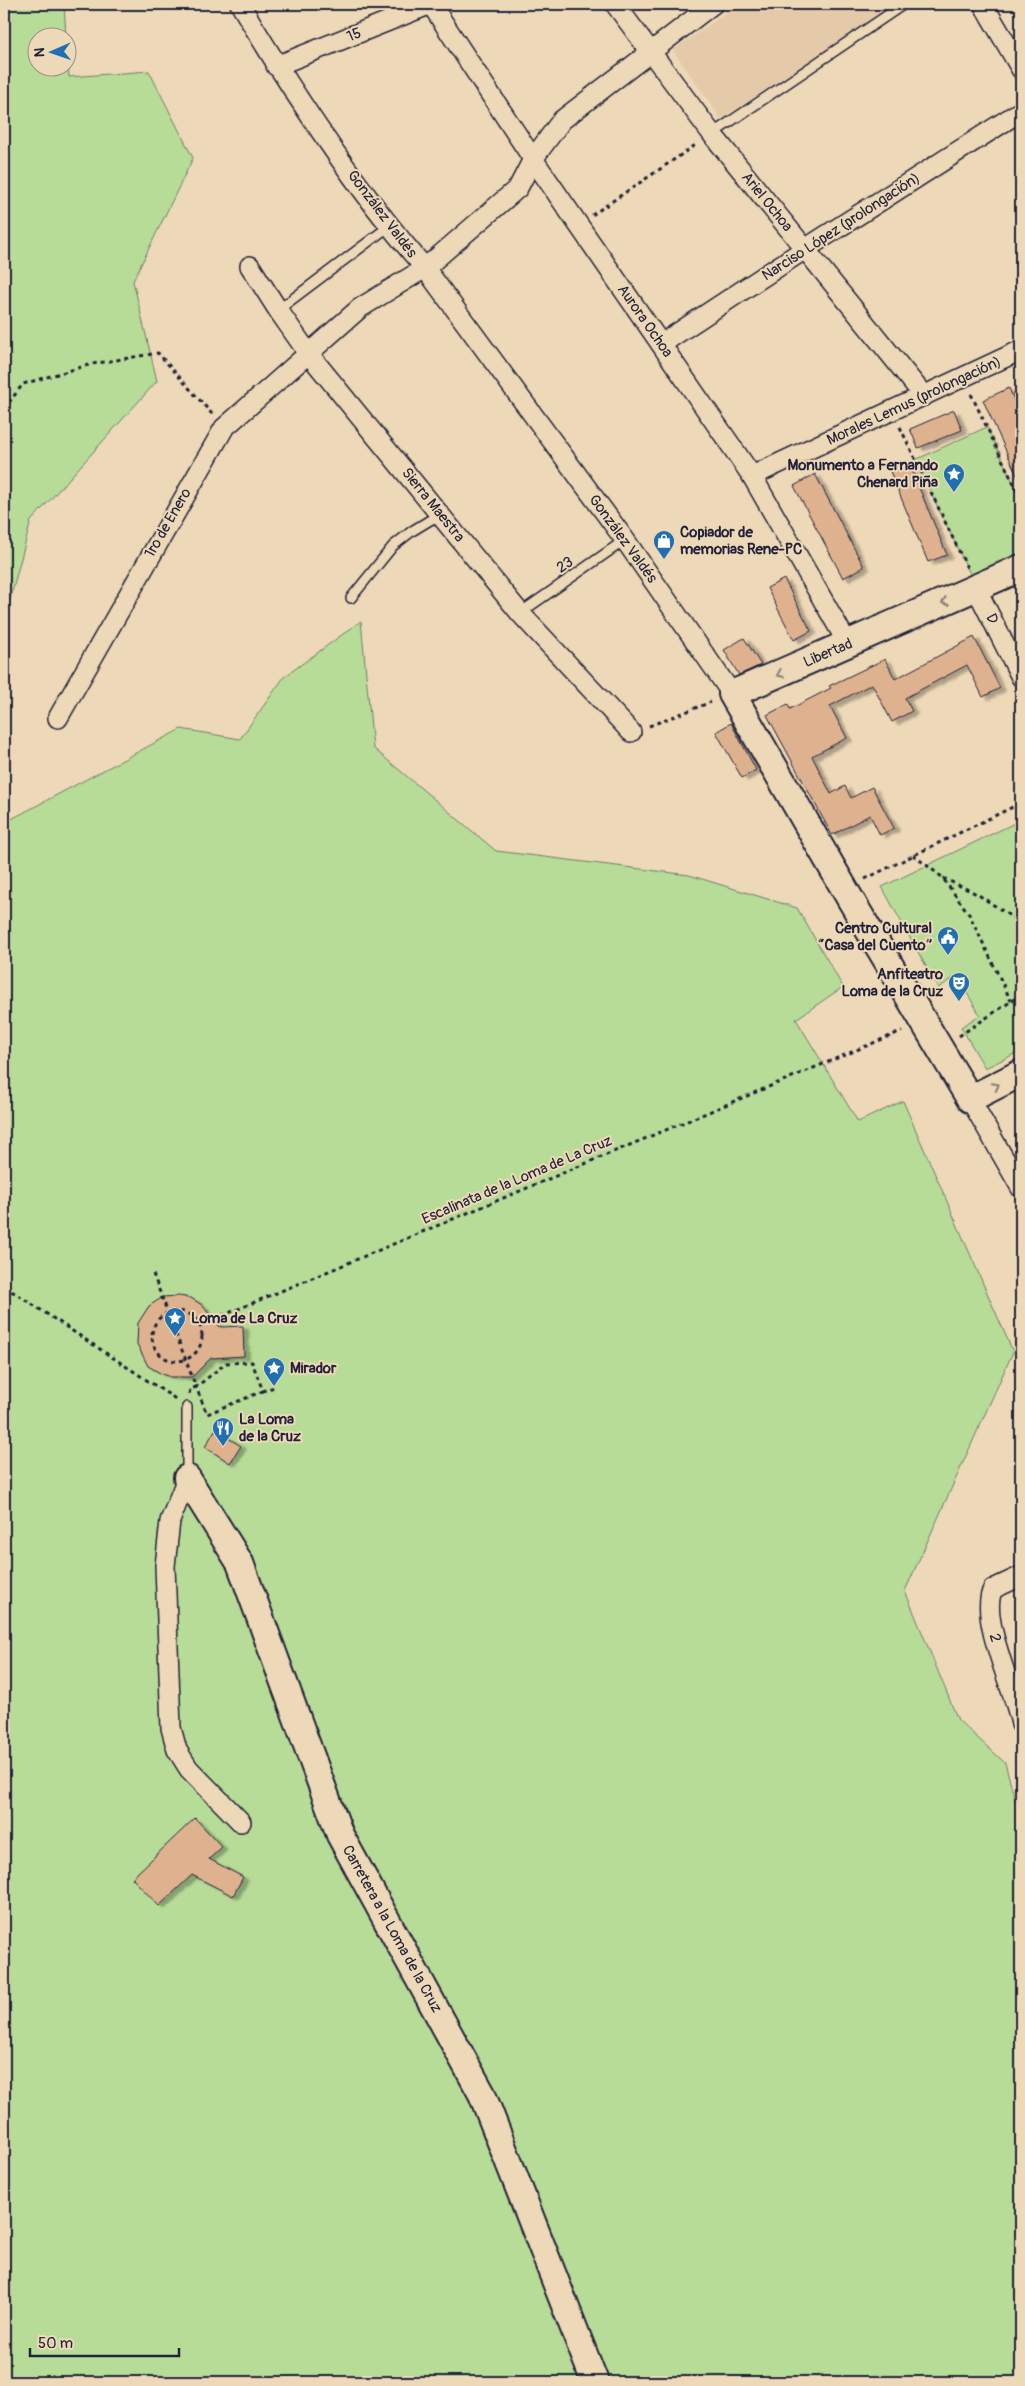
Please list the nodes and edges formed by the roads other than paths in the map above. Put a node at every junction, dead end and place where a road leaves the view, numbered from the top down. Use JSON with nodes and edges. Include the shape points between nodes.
{"nodes":[{"id":1,"x":240,"y":4,"type":"edge"},
{"id":2,"x":431,"y":4,"type":"edge"},
{"id":3,"x":614,"y":4,"type":"edge"},
{"id":4,"x":713,"y":4,"type":"edge"},
{"id":5,"x":904,"y":4,"type":"edge"},
{"id":6,"x":983,"y":4,"type":"edge"},
{"id":7,"x":649,"y":53,"type":"junction"},
{"id":8,"x":276,"y":66,"type":"junction"},
{"id":9,"x":1021,"y":69,"type":"edge"},
{"id":10,"x":1021,"y":111,"type":"edge"},
{"id":11,"x":712,"y":134,"type":"junction"},
{"id":12,"x":533,"y":160,"type":"junction"},
{"id":13,"x":388,"y":227,"type":"junction"},
{"id":14,"x":805,"y":249,"type":"junction"},
{"id":15,"x":250,"y":266,"type":"dead end"},
{"id":16,"x":425,"y":268,"type":"junction"},
{"id":17,"x":278,"y":310,"type":"junction"},
{"id":18,"x":661,"y":344,"type":"junction"},
{"id":19,"x":1021,"y":350,"type":"edge"},
{"id":20,"x":308,"y":353,"type":"junction"},
{"id":21,"x":924,"y":396,"type":"junction"},
{"id":22,"x":752,"y":476,"type":"junction"},
{"id":23,"x":440,"y":514,"type":"junction"},
{"id":24,"x":625,"y":540,"type":"junction"},
{"id":25,"x":1021,"y":568,"type":"edge"},
{"id":26,"x":976,"y":588,"type":"junction"},
{"id":27,"x":351,"y":598,"type":"dead end"},
{"id":28,"x":520,"y":613,"type":"junction"},
{"id":29,"x":848,"y":644,"type":"junction"},
{"id":30,"x":1021,"y":677,"type":"edge"},
{"id":31,"x":732,"y":694,"type":"junction"},
{"id":32,"x":58,"y":718,"type":"dead end"},
{"id":33,"x":631,"y":732,"type":"road end"},
{"id":34,"x":1021,"y":1073,"type":"edge"},
{"id":35,"x":970,"y":1099,"type":"junction"},
{"id":36,"x":1021,"y":1188,"type":"edge"},
{"id":37,"x":187,"y":1407,"type":"road end"},
{"id":38,"x":187,"y":1478,"type":"junction"},
{"id":39,"x":1021,"y":1576,"type":"edge"},
{"id":40,"x":1021,"y":1724,"type":"edge"},
{"id":41,"x":241,"y":1822,"type":"dead end"},
{"id":42,"x":594,"y":2382,"type":"edge"}],
"edges":[{"from":1,"to":8,"type":"street","name":"González Valdés"},
{"from":2,"to":8,"type":"street","name":"15"},
{"from":2,"to":12,"type":"street","name":"Aurora Ochoa"},
{"from":3,"to":7,"type":"street","name":"Ariel Ochoa"},
{"from":4,"to":7,"type":"street","name":"1ro de Enero"},
{"from":5,"to":11,"type":"lane"},
{"from":6,"to":9,"type":"street"},
{"from":7,"to":11,"type":"street","name":"Ariel Ochoa"},
{"from":7,"to":12,"type":"street","name":"1ro de Enero","via":[[562,120]]},
{"from":8,"to":13,"type":"street","name":"González Valdés"},
{"from":10,"to":14,"type":"street","name":"Narciso López (prolongación)"},
{"from":11,"to":14,"type":"street","name":"Ariel Ochoa"},
{"from":12,"to":16,"type":"street","name":"1ro de Enero","via":[[518,188]]},
{"from":12,"to":18,"type":"street","name":"Aurora Ochoa"},
{"from":13,"to":16,"type":"street","name":"González Valdés"},
{"from":13,"to":17,"type":"lane"},
{"from":14,"to":18,"type":"street","name":"Narciso López (prolongación)"},
{"from":14,"to":21,"type":"street","name":"Ariel Ochoa"},
{"from":15,"to":17,"type":"street","name":"Sierra Maestra"},
{"from":16,"to":20,"type":"street","name":"1ro de Enero","via":[[360,308]]},
{"from":16,"to":24,"type":"street","name":"González Valdés"},
{"from":17,"to":20,"type":"street","name":"Sierra Maestra"},
{"from":18,"to":22,"type":"street","name":"Aurora Ochoa"},
{"from":19,"to":21,"type":"street","name":"Morales Lemus (prolongación)"},
{"from":20,"to":23,"type":"street","name":"Sierra Maestra"},
{"from":20,"to":32,"type":"street","name":"1ro de Enero","via":[[224,428]]},
{"from":21,"to":22,"type":"street","name":"Morales Lemus (prolongación)"},
{"from":22,"to":29,"type":"street","name":"Aurora Ochoa"},
{"from":23,"to":27,"type":"lane","via":[[393,546]]},
{"from":23,"to":28,"type":"street","name":"Sierra Maestra"},
{"from":24,"to":28,"type":"lane","name":"23"},
{"from":24,"to":31,"type":"street","name":"González Valdés"},
{"from":25,"to":26,"type":"street","name":"Libertad"},
{"from":26,"to":29,"type":"street","name":"Libertad","one_way":true},
{"from":26,"to":30,"type":"street","name":"D"},
{"from":28,"to":33,"type":"street","name":"Sierra Maestra"},
{"from":29,"to":31,"type":"street","name":"Libertad","one_way":true},
{"from":31,"to":35,"type":"street","name":"González Valdés"},
{"from":35,"to":34,"type":"street","one_way":true},
{"from":35,"to":36,"type":"street"},
{"from":37,"to":38,"type":"lane"},
{"from":38,"to":41,"type":"street","via":[[170,1521],[165,1566],[171,1728],[177,1750],[189,1769]]},
{"from":38,"to":42,"type":"street","name":"Carretera a la Loma de la Cruz","via":[[240,1563],[340,1835],[482,2094]]},
{"from":39,"to":40,"type":"street","name":"2","via":[[993,1588],[989,1613]]}]}
